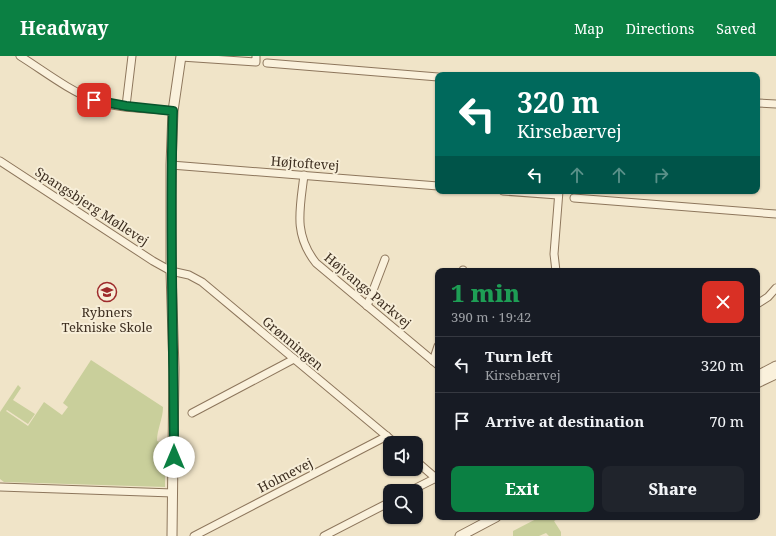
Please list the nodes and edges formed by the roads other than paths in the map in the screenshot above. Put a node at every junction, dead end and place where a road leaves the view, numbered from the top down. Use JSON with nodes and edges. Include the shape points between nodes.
{"nodes":[{"id":1,"x":20,"y":56,"type":"edge"},
{"id":2,"x":132,"y":56,"type":"edge"},
{"id":3,"x":181,"y":56,"type":"edge"},
{"id":4,"x":256,"y":59,"type":"edge"},
{"id":5,"x":267,"y":63,"type":"dead end"},
{"id":6,"x":435,"y":77,"type":"edge"},
{"id":7,"x":760,"y":103,"type":"edge"},
{"id":8,"x":776,"y":104,"type":"edge"},
{"id":9,"x":126,"y":106,"type":"junction"},
{"id":10,"x":173,"y":111,"type":"junction"},
{"id":11,"x":0,"y":161,"type":"edge"},
{"id":12,"x":171,"y":165,"type":"junction"},
{"id":13,"x":304,"y":175,"type":"junction"},
{"id":14,"x":435,"y":186,"type":"edge"},
{"id":15,"x":558,"y":194,"type":"edge"},
{"id":16,"x":574,"y":198,"type":"dead end"},
{"id":17,"x":776,"y":214,"type":"edge"},
{"id":18,"x":385,"y":259,"type":"dead end"},
{"id":19,"x":556,"y":268,"type":"edge"},
{"id":20,"x":171,"y":271,"type":"junction"},
{"id":21,"x":776,"y":288,"type":"edge"},
{"id":22,"x":760,"y":302,"type":"edge"},
{"id":23,"x":367,"y":306,"type":"junction"},
{"id":24,"x":294,"y":359,"type":"junction"},
{"id":25,"x":435,"y":363,"type":"edge"},
{"id":26,"x":776,"y":366,"type":"edge"},
{"id":27,"x":760,"y":374,"type":"edge"},
{"id":28,"x":776,"y":374,"type":"edge"},
{"id":29,"x":760,"y":382,"type":"edge"},
{"id":30,"x":192,"y":413,"type":"dead end"},
{"id":31,"x":387,"y":436,"type":"edge"},
{"id":32,"x":383,"y":438,"type":"edge"},
{"id":33,"x":423,"y":467,"type":"edge"},
{"id":34,"x":435,"y":477,"type":"edge"},
{"id":35,"x":435,"y":480,"type":"edge"},
{"id":36,"x":423,"y":485,"type":"edge"},
{"id":37,"x":0,"y":487,"type":"edge"},
{"id":38,"x":173,"y":493,"type":"junction"},
{"id":39,"x":383,"y":506,"type":"edge"},
{"id":40,"x":490,"y":520,"type":"edge"},
{"id":41,"x":172,"y":536,"type":"edge"},
{"id":42,"x":194,"y":536,"type":"edge"},
{"id":43,"x":324,"y":536,"type":"edge"},
{"id":44,"x":460,"y":536,"type":"edge"}],
"edges":[{"from":1,"to":9,"type":"street","via":[[63,84],[94,100]]},
{"from":2,"to":9,"type":"street"},
{"from":3,"to":4,"type":"street"},
{"from":3,"to":10,"type":"street","name":"Spangsbjerg Møllevej"},
{"from":5,"to":6,"type":"street"},
{"from":7,"to":8,"type":"street"},
{"from":9,"to":10,"type":"street"},
{"from":10,"to":12,"type":"street","name":"Spangsbjerg Møllevej"},
{"from":11,"to":20,"type":"street","name":"Spangsbjerg Møllevej"},
{"from":12,"to":13,"type":"street","name":"Højtoftevej"},
{"from":12,"to":20,"type":"street","name":"Spangsbjerg Møllevej"},
{"from":13,"to":14,"type":"street","name":"Højtoftevej"},
{"from":13,"to":23,"type":"street","name":"Højvangs Parkvej","via":[[299,224],[304,245],[316,263]]},
{"from":15,"to":19,"type":"street","via":[[554,254]]},
{"from":16,"to":17,"type":"street"},
{"from":18,"to":23,"type":"street"},
{"from":20,"to":24,"type":"street","name":"Grønningen","via":[[189,275],[202,282]]},
{"from":20,"to":38,"type":"street","name":"Spangsbjerg Møllevej","via":[[174,369]]},
{"from":21,"to":22,"type":"street"},
{"from":23,"to":25,"type":"street","name":"Højvangs Parkvej"},
{"from":24,"to":30,"type":"street"},
{"from":24,"to":31,"type":"street","name":"Grønningen"},
{"from":26,"to":27,"type":"street"},
{"from":28,"to":29,"type":"street"},
{"from":32,"to":42,"type":"street","name":"Holmevej"},
{"from":33,"to":34,"type":"street"},
{"from":35,"to":36,"type":"street"},
{"from":37,"to":38,"type":"street"},
{"from":38,"to":41,"type":"street","name":"Spangsbjerg Møllevej"},
{"from":39,"to":43,"type":"street"},
{"from":40,"to":44,"type":"street"}]}
